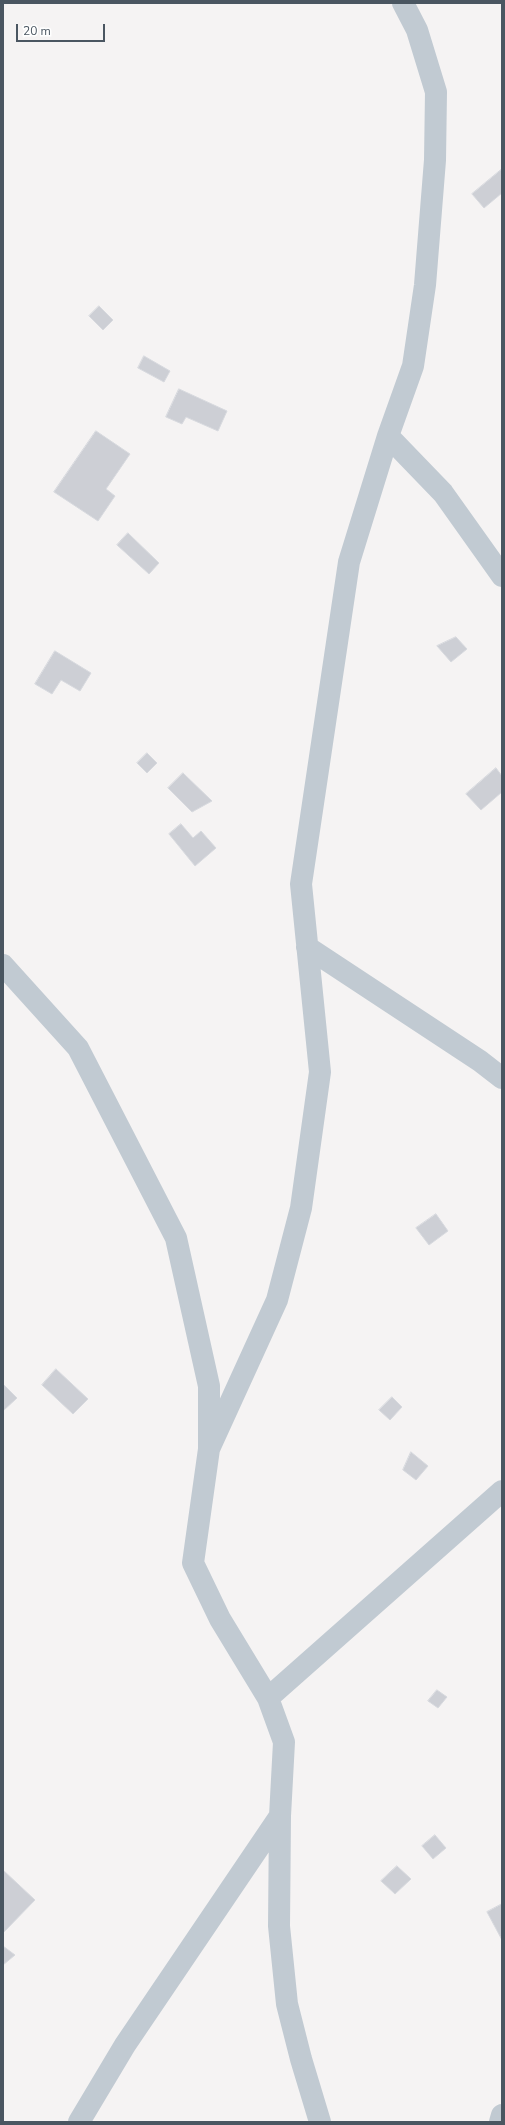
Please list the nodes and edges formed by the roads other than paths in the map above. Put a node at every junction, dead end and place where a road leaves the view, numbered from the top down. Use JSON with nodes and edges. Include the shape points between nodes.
{"nodes":[{"id":1,"x":403,"y":3,"type":"edge"},
{"id":2,"x":388,"y":436,"type":"junction"},
{"id":3,"x":502,"y":576,"type":"edge"},
{"id":4,"x":307,"y":947,"type":"junction"},
{"id":5,"x":3,"y":965,"type":"edge"},
{"id":6,"x":502,"y":1078,"type":"edge"},
{"id":7,"x":209,"y":1449,"type":"junction"},
{"id":8,"x":502,"y":1491,"type":"edge"},
{"id":9,"x":268,"y":1698,"type":"junction"},
{"id":10,"x":280,"y":1816,"type":"junction"},
{"id":11,"x":502,"y":2115,"type":"edge"},
{"id":12,"x":79,"y":2122,"type":"edge"},
{"id":13,"x":320,"y":2122,"type":"edge"},
{"id":14,"x":500,"y":2122,"type":"edge"}],
"edges":[{"from":1,"to":2,"type":"street","via":[[417,30],[436,92],[435,160],[425,285],[413,366]]},
{"from":2,"to":3,"type":"street","via":[[443,493]]},
{"from":2,"to":4,"type":"street","via":[[349,562],[301,884]]},
{"from":4,"to":6,"type":"street"},
{"from":4,"to":7,"type":"street","via":[[320,1072],[301,1208],[277,1300]]},
{"from":5,"to":7,"type":"street","via":[[78,1048],[176,1238],[208,1386]]},
{"from":7,"to":9,"type":"street","via":[[193,1563],[220,1620]]},
{"from":8,"to":9,"type":"street"},
{"from":9,"to":10,"type":"street","via":[[284,1742]]},
{"from":10,"to":12,"type":"street","via":[[125,2045]]},
{"from":10,"to":13,"type":"street","via":[[279,1926],[287,2004]]},
{"from":11,"to":14,"type":"street"}]}
